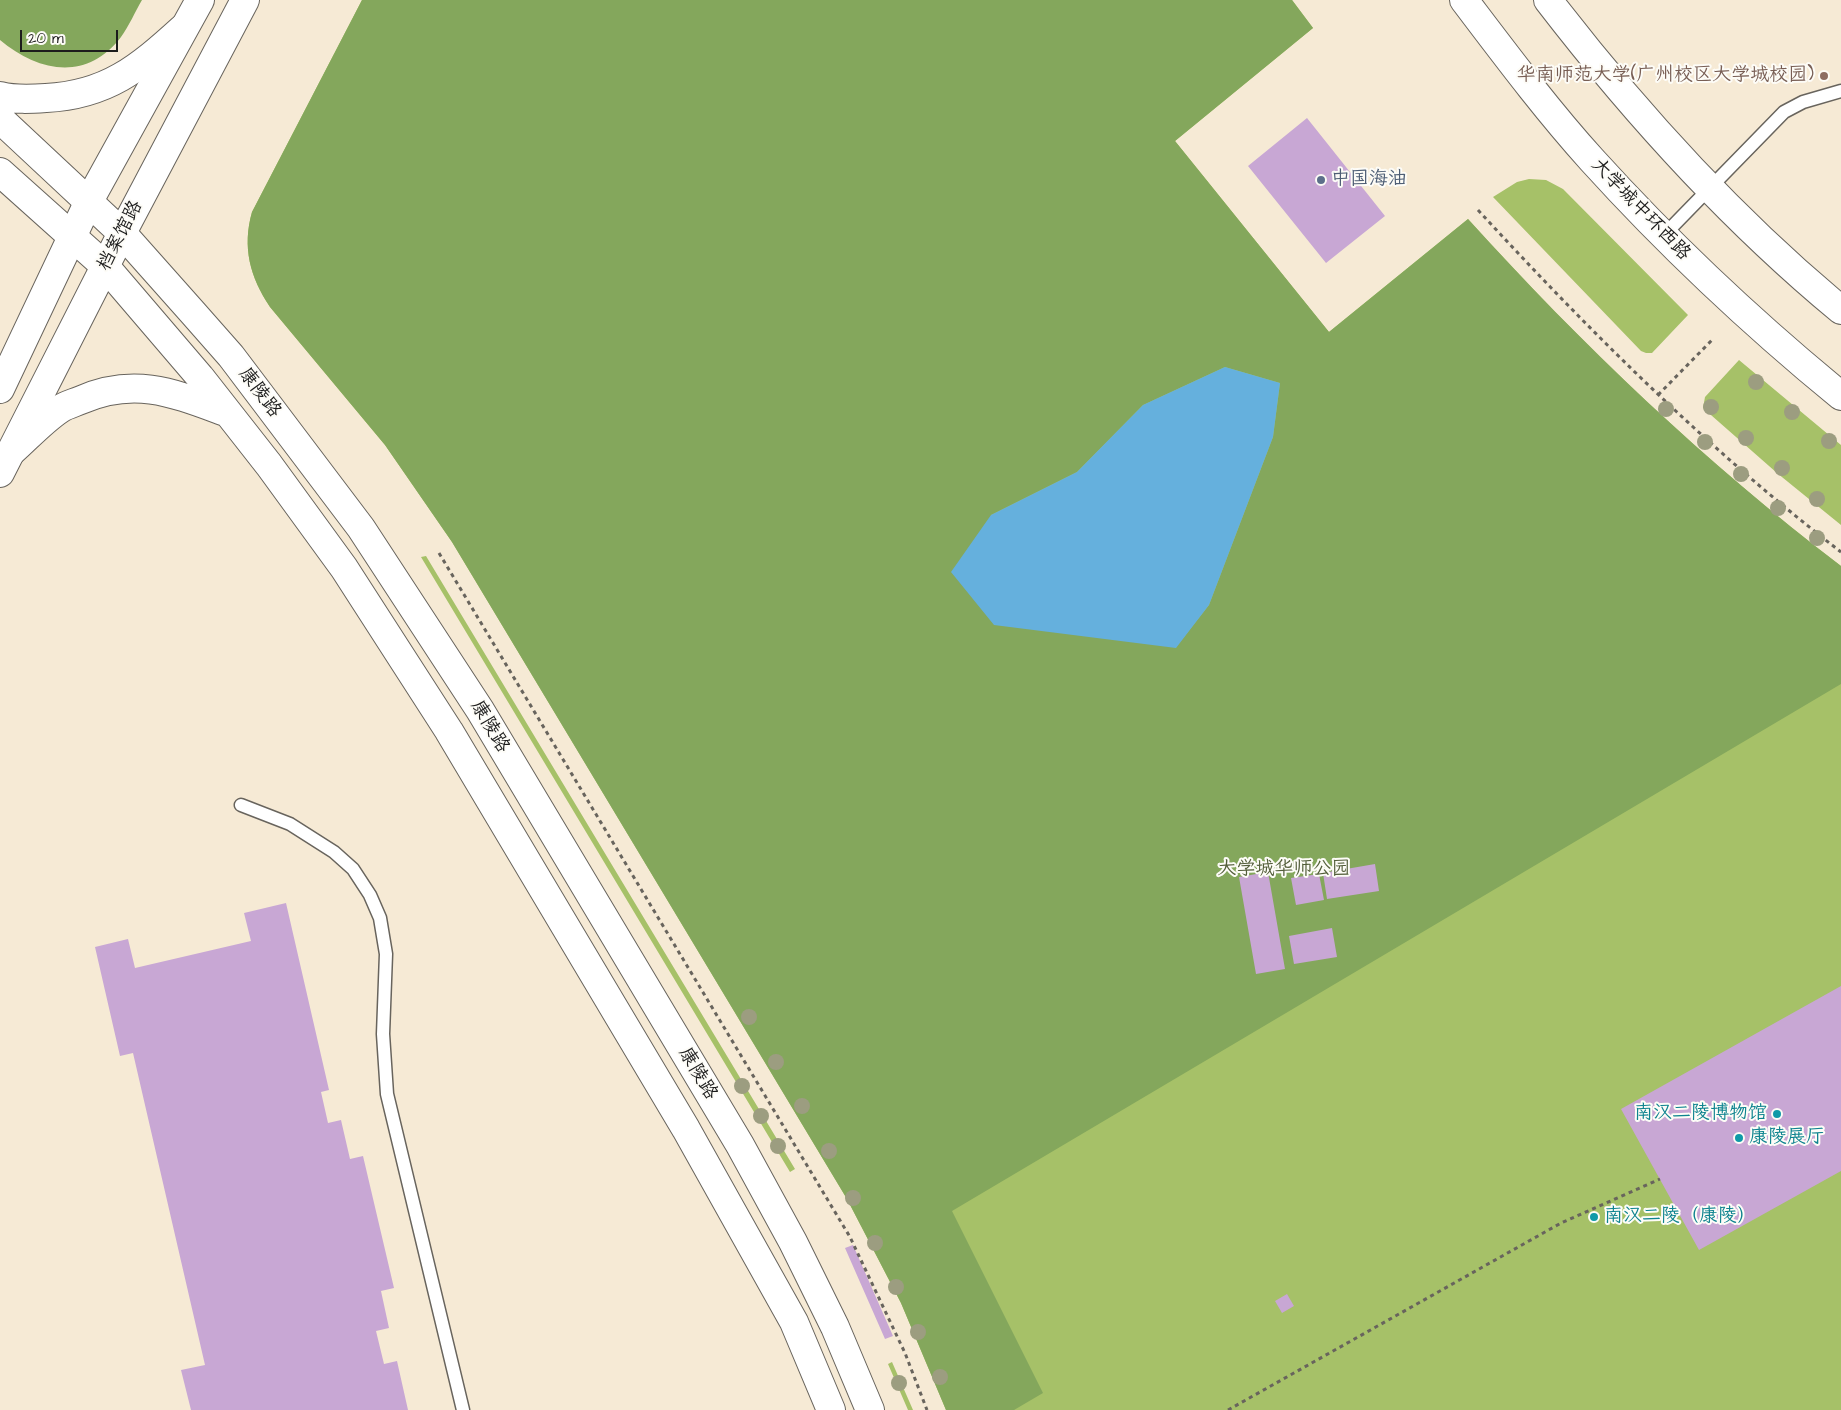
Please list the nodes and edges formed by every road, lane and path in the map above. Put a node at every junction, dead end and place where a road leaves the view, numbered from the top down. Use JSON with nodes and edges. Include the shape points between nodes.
{"nodes":[{"id":1,"x":200,"y":0,"type":"edge"},
{"id":2,"x":245,"y":0,"type":"edge"},
{"id":3,"x":1464,"y":0,"type":"edge"},
{"id":4,"x":1548,"y":0,"type":"edge"},
{"id":5,"x":187,"y":24,"type":"junction"},
{"id":6,"x":1841,"y":91,"type":"edge"},
{"id":7,"x":0,"y":96,"type":"edge"},
{"id":8,"x":0,"y":119,"type":"edge"},
{"id":9,"x":0,"y":172,"type":"edge"},
{"id":10,"x":1710,"y":188,"type":"junction"},
{"id":11,"x":89,"y":201,"type":"junction"},
{"id":12,"x":1478,"y":210,"type":"dead end"},
{"id":13,"x":122,"y":233,"type":"junction"},
{"id":14,"x":1664,"y":235,"type":"junction"},
{"id":15,"x":73,"y":236,"type":"junction"},
{"id":16,"x":105,"y":266,"type":"junction"},
{"id":17,"x":1841,"y":310,"type":"edge"},
{"id":18,"x":1713,"y":339,"type":"dead end"},
{"id":19,"x":0,"y":388,"type":"edge"},
{"id":20,"x":1658,"y":395,"type":"junction"},
{"id":21,"x":1841,"y":396,"type":"edge"},
{"id":22,"x":228,"y":413,"type":"junction"},
{"id":23,"x":5,"y":462,"type":"edge"},
{"id":24,"x":1841,"y":552,"type":"edge"},
{"id":25,"x":439,"y":553,"type":"dead end"},
{"id":26,"x":241,"y":805,"type":"dead end"},
{"id":27,"x":1660,"y":1179,"type":"dead end"},
{"id":28,"x":463,"y":1410,"type":"edge"},
{"id":29,"x":831,"y":1410,"type":"edge"},
{"id":30,"x":870,"y":1410,"type":"edge"},
{"id":31,"x":927,"y":1410,"type":"edge"},
{"id":32,"x":1228,"y":1410,"type":"edge"}],
"edges":[{"from":1,"to":5,"type":"street"},
{"from":2,"to":13,"type":"street","name":"档案馆路"},
{"from":3,"to":14,"type":"street","name":"大学城中环西路","via":[[1590,158]]},
{"from":4,"to":10,"type":"street","via":[[1640,114]]},
{"from":5,"to":7,"type":"street","via":[[148,60],[121,79],[90,92],[30,99]]},
{"from":5,"to":11,"type":"street"},
{"from":6,"to":10,"type":"lane","via":[[1802,102],[1784,112]]},
{"from":8,"to":11,"type":"street","name":"康陵路"},
{"from":9,"to":15,"type":"street","name":"康陵路"},
{"from":10,"to":14,"type":"lane"},
{"from":10,"to":17,"type":"street","via":[[1772,250]]},
{"from":11,"to":13,"type":"street","name":"康陵路"},
{"from":11,"to":15,"type":"street"},
{"from":12,"to":20,"type":"path","via":[[1536,274]]},
{"from":13,"to":16,"type":"street","name":"档案馆路"},
{"from":13,"to":30,"type":"street","name":"康陵路","via":[[231,356],[355,520],[480,710],[740,1145],[831,1318]]},
{"from":14,"to":21,"type":"street","name":"大学城中环西路","via":[[1727,298]]},
{"from":15,"to":16,"type":"street","name":"康陵路"},
{"from":15,"to":19,"type":"street"},
{"from":16,"to":22,"type":"street","name":"康陵路"},
{"from":16,"to":23,"type":"street","name":"档案馆路"},
{"from":18,"to":20,"type":"path"},
{"from":20,"to":24,"type":"path","via":[[1711,444]]},
{"from":22,"to":23,"type":"street","via":[[173,393],[148,388],[120,388],[94,394],[60,409]]},
{"from":22,"to":29,"type":"street","name":"康陵路","via":[[344,568],[454,740],[759,1256],[794,1322]]},
{"from":25,"to":31,"type":"path","via":[[836,1213],[873,1283]]},
{"from":26,"to":28,"type":"lane","via":[[290,824],[334,852],[353,869],[380,918],[386,954],[383,1034],[387,1094]]},
{"from":27,"to":32,"type":"path","via":[[1561,1223]]}]}
